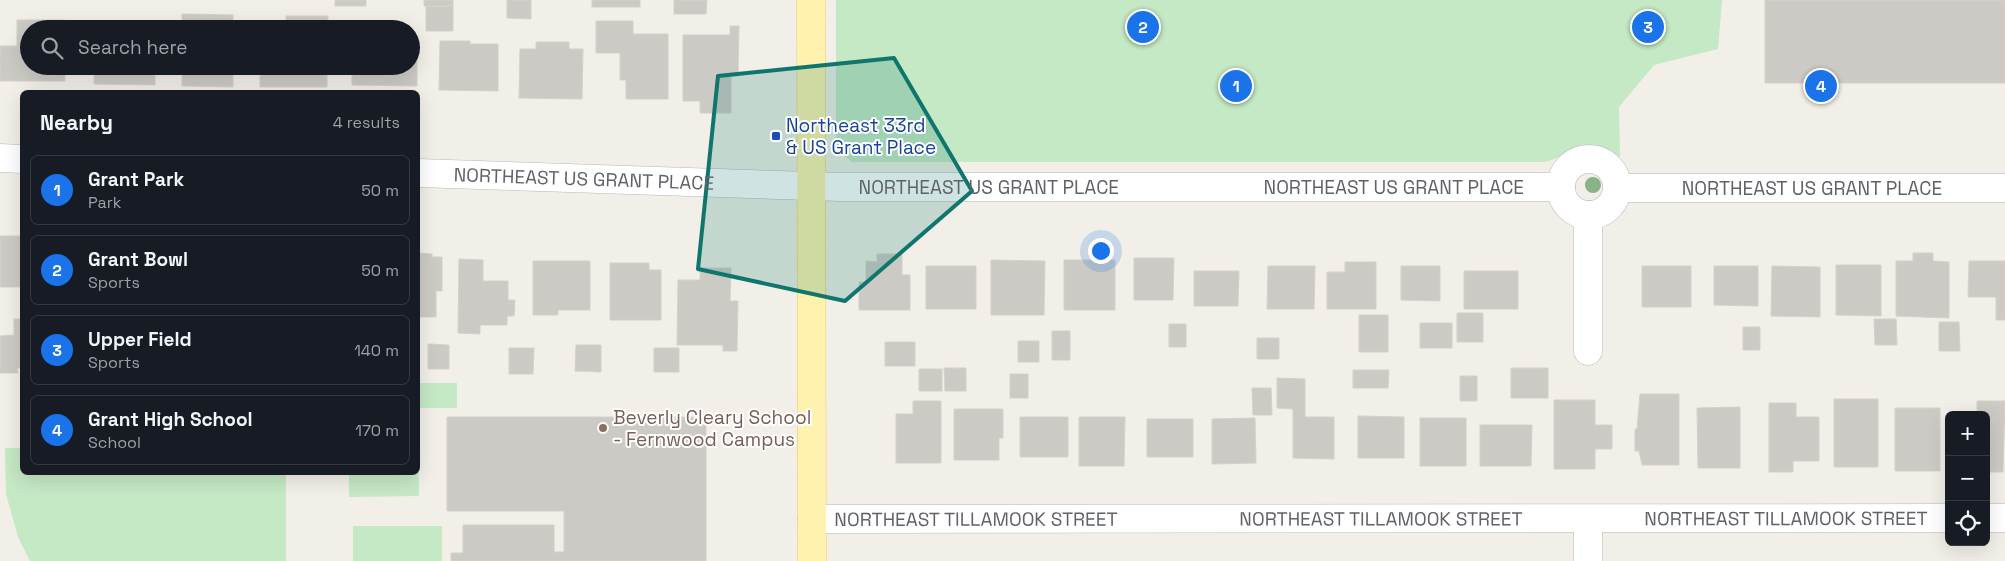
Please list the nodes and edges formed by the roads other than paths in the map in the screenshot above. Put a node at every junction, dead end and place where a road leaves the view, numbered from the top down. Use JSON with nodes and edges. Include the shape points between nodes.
{"nodes":[{"id":1,"x":811,"y":0,"type":"edge"},
{"id":2,"x":0,"y":158,"type":"edge"},
{"id":3,"x":20,"y":159,"type":"edge"},
{"id":4,"x":420,"y":173,"type":"edge"},
{"id":5,"x":811,"y":187,"type":"junction"},
{"id":6,"x":1561,"y":187,"type":"junction"},
{"id":7,"x":1618,"y":188,"type":"junction"},
{"id":8,"x":2005,"y":188,"type":"edge"},
{"id":9,"x":1588,"y":215,"type":"junction"},
{"id":10,"x":1588,"y":351,"type":"dead end"},
{"id":11,"x":1945,"y":518,"type":"edge"},
{"id":12,"x":1990,"y":518,"type":"edge"},
{"id":13,"x":2005,"y":518,"type":"edge"},
{"id":14,"x":812,"y":520,"type":"junction"},
{"id":15,"x":1588,"y":520,"type":"junction"},
{"id":16,"x":812,"y":561,"type":"edge"},
{"id":17,"x":1588,"y":561,"type":"edge"}],
"edges":[{"from":1,"to":5,"type":"main road"},
{"from":2,"to":3,"type":"street"},
{"from":4,"to":5,"type":"street","name":"NORTHEAST US GRANT PLACE"},
{"from":5,"to":6,"type":"street","name":"NORTHEAST US GRANT PLACE"},
{"from":5,"to":14,"type":"main road"},
{"from":6,"to":7,"type":"street","via":[[1562,177],[1571,165],[1590,158],[1604,162],[1612,169]]},
{"from":6,"to":9,"type":"street","via":[[1569,206]]},
{"from":7,"to":8,"type":"street","name":"NORTHEAST US GRANT PLACE"},
{"from":7,"to":9,"type":"street","via":[[1610,206],[1598,214]]},
{"from":9,"to":10,"type":"street"},
{"from":11,"to":15,"type":"street","name":"NORTHEAST TILLAMOOK STREET"},
{"from":12,"to":13,"type":"street"},
{"from":14,"to":15,"type":"street","name":"NORTHEAST TILLAMOOK STREET"},
{"from":14,"to":16,"type":"main road"},
{"from":15,"to":17,"type":"street"}]}
